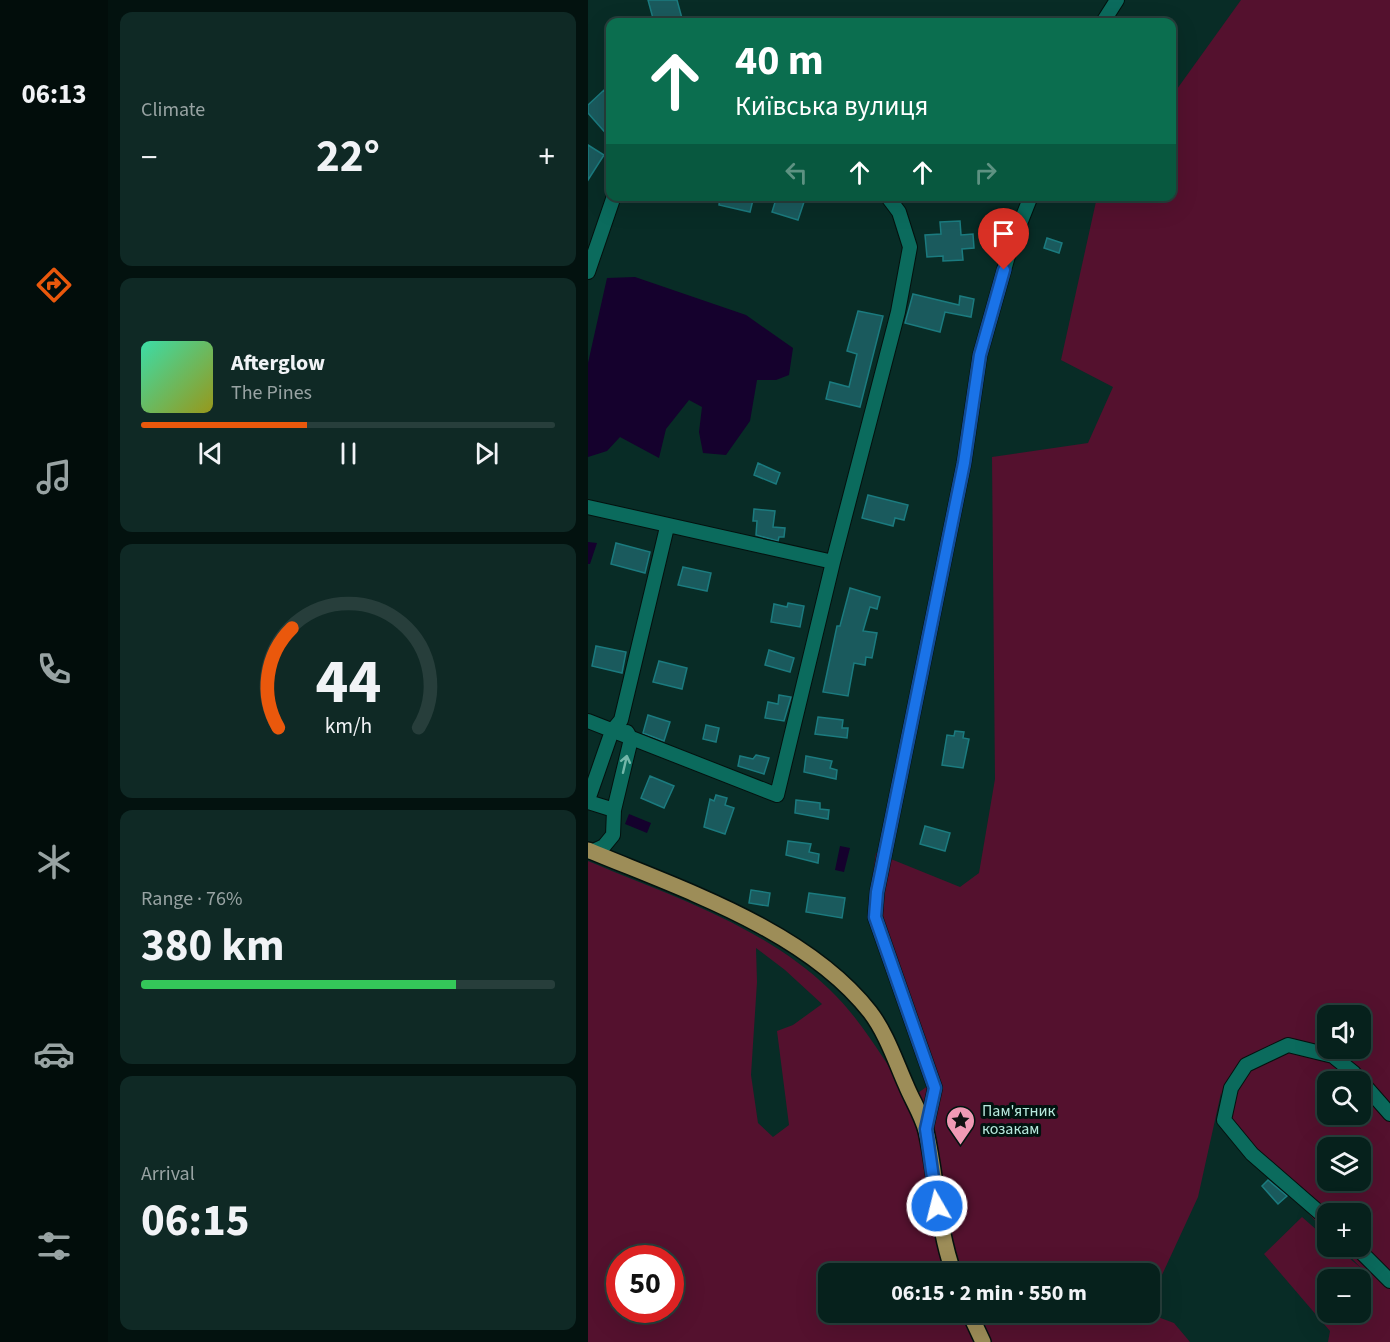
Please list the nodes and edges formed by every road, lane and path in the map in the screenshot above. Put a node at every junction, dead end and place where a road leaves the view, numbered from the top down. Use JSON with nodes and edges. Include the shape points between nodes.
{"nodes":[{"id":1,"x":1117,"y":0,"type":"edge"},
{"id":2,"x":1106,"y":18,"type":"edge"},
{"id":3,"x":612,"y":201,"type":"edge"},
{"id":4,"x":890,"y":201,"type":"edge"},
{"id":5,"x":1029,"y":201,"type":"edge"},
{"id":6,"x":588,"y":272,"type":"edge"},
{"id":7,"x":588,"y":507,"type":"edge"},
{"id":8,"x":667,"y":527,"type":"junction"},
{"id":9,"x":833,"y":562,"type":"junction"},
{"id":10,"x":621,"y":720,"type":"junction"},
{"id":11,"x":588,"y":721,"type":"edge"},
{"id":12,"x":612,"y":731,"type":"junction"},
{"id":13,"x":631,"y":739,"type":"junction"},
{"id":14,"x":588,"y":801,"type":"edge"},
{"id":15,"x":614,"y":810,"type":"junction"},
{"id":16,"x":590,"y":851,"type":"edge"},
{"id":17,"x":1390,"y":1114,"type":"edge"},
{"id":18,"x":926,"y":1129,"type":"junction"},
{"id":19,"x":1317,"y":1210,"type":"edge"},
{"id":20,"x":1366,"y":1257,"type":"edge"},
{"id":21,"x":950,"y":1263,"type":"edge"},
{"id":22,"x":1390,"y":1281,"type":"edge"},
{"id":23,"x":974,"y":1323,"type":"edge"},
{"id":24,"x":983,"y":1342,"type":"edge"}],
"edges":[{"from":1,"to":2,"type":"street"},
{"from":3,"to":6,"type":"street"},
{"from":4,"to":9,"type":"street","via":[[899,212],[910,248],[898,312]]},
{"from":5,"to":18,"type":"street","via":[[1010,249],[980,355],[964,463],[877,892],[875,917],[935,1088]]},
{"from":7,"to":8,"type":"street"},
{"from":8,"to":9,"type":"street"},
{"from":8,"to":10,"type":"street"},
{"from":9,"to":13,"type":"street","via":[[777,795]]},
{"from":10,"to":12,"type":"street"},
{"from":10,"to":13,"type":"street"},
{"from":11,"to":12,"type":"street"},
{"from":12,"to":13,"type":"street"},
{"from":12,"to":14,"type":"street"},
{"from":15,"to":13,"type":"street","one_way":true},
{"from":14,"to":15,"type":"street"},
{"from":15,"to":16,"type":"street","via":[[613,835],[604,846]]},
{"from":16,"to":18,"type":"main road","via":[[736,914],[802,951],[847,986],[871,1013],[886,1039]]},
{"from":17,"to":19,"type":"street","via":[[1354,1073],[1333,1056],[1288,1045],[1246,1065],[1231,1088],[1224,1120],[1252,1154]]},
{"from":18,"to":21,"type":"main road"},
{"from":20,"to":22,"type":"street"},
{"from":23,"to":24,"type":"main road"}]}
